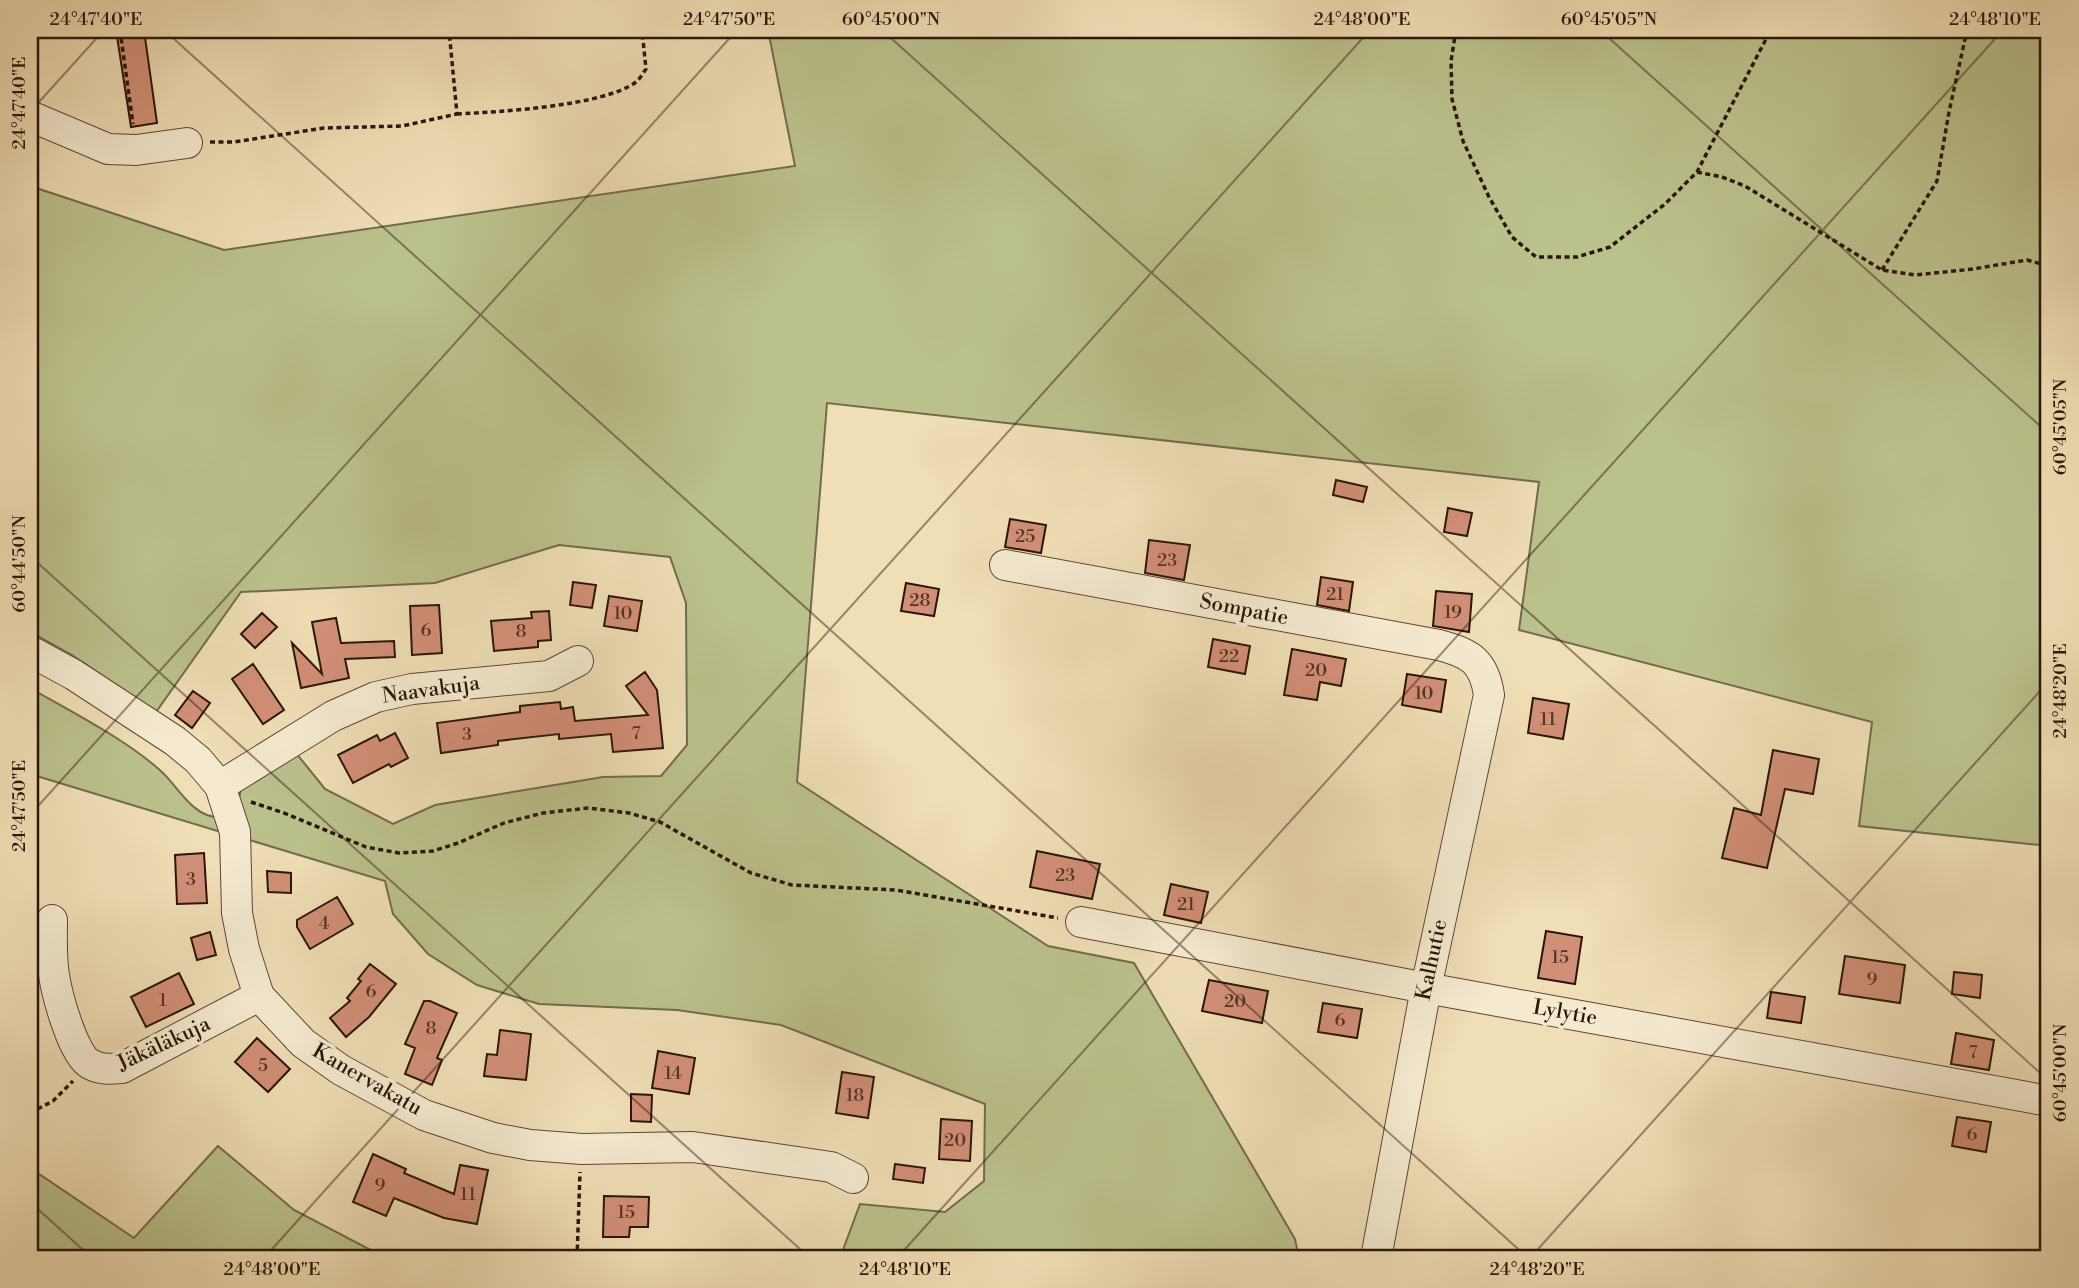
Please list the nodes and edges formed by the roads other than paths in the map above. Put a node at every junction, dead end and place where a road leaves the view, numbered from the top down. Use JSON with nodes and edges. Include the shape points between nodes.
{"nodes":[{"id":1,"x":30,"y":116,"type":"edge"},
{"id":2,"x":187,"y":143,"type":"road end"},
{"id":3,"x":1005,"y":565,"type":"dead end"},
{"id":4,"x":30,"y":650,"type":"edge"},
{"id":5,"x":578,"y":661,"type":"dead end"},
{"id":6,"x":1479,"y":664,"type":"joint"},
{"id":7,"x":224,"y":796,"type":"junction"},
{"id":8,"x":52,"y":920,"type":"dead end"},
{"id":9,"x":1081,"y":922,"type":"road end"},
{"id":10,"x":1426,"y":988,"type":"junction"},
{"id":11,"x":260,"y":996,"type":"junction"},
{"id":12,"x":2049,"y":1101,"type":"edge"},
{"id":13,"x":853,"y":1178,"type":"dead end"},
{"id":14,"x":1376,"y":1258,"type":"edge"}],
"edges":[{"from":1,"to":2,"type":"street","via":[[108,149]]},
{"from":3,"to":6,"type":"street","name":"Sompatie","via":[[1439,645],[1464,651]]},
{"from":4,"to":7,"type":"street","name":"Kanervakatu","via":[[175,741],[198,760]]},
{"from":5,"to":7,"type":"street","name":"Naavakuja","via":[[549,676],[412,689],[376,697],[333,716]]},
{"from":6,"to":10,"type":"street","name":"Kalhutie","via":[[1489,695]]},
{"from":7,"to":11,"type":"street","name":"Kanervakatu","via":[[235,832],[237,913]]},
{"from":8,"to":11,"type":"street","name":"Jäkäläkuja","via":[[54,975],[78,1053],[88,1064],[105,1070],[121,1068]]},
{"from":9,"to":10,"type":"street","name":"Lylytie"},
{"from":10,"to":12,"type":"street","name":"Lylytie"},
{"from":10,"to":14,"type":"street","name":"Kalhutie"},
{"from":11,"to":13,"type":"street","name":"Kanervakatu","via":[[303,1043],[331,1063],[390,1098],[458,1128],[530,1145],[693,1147],[831,1167]]}]}
